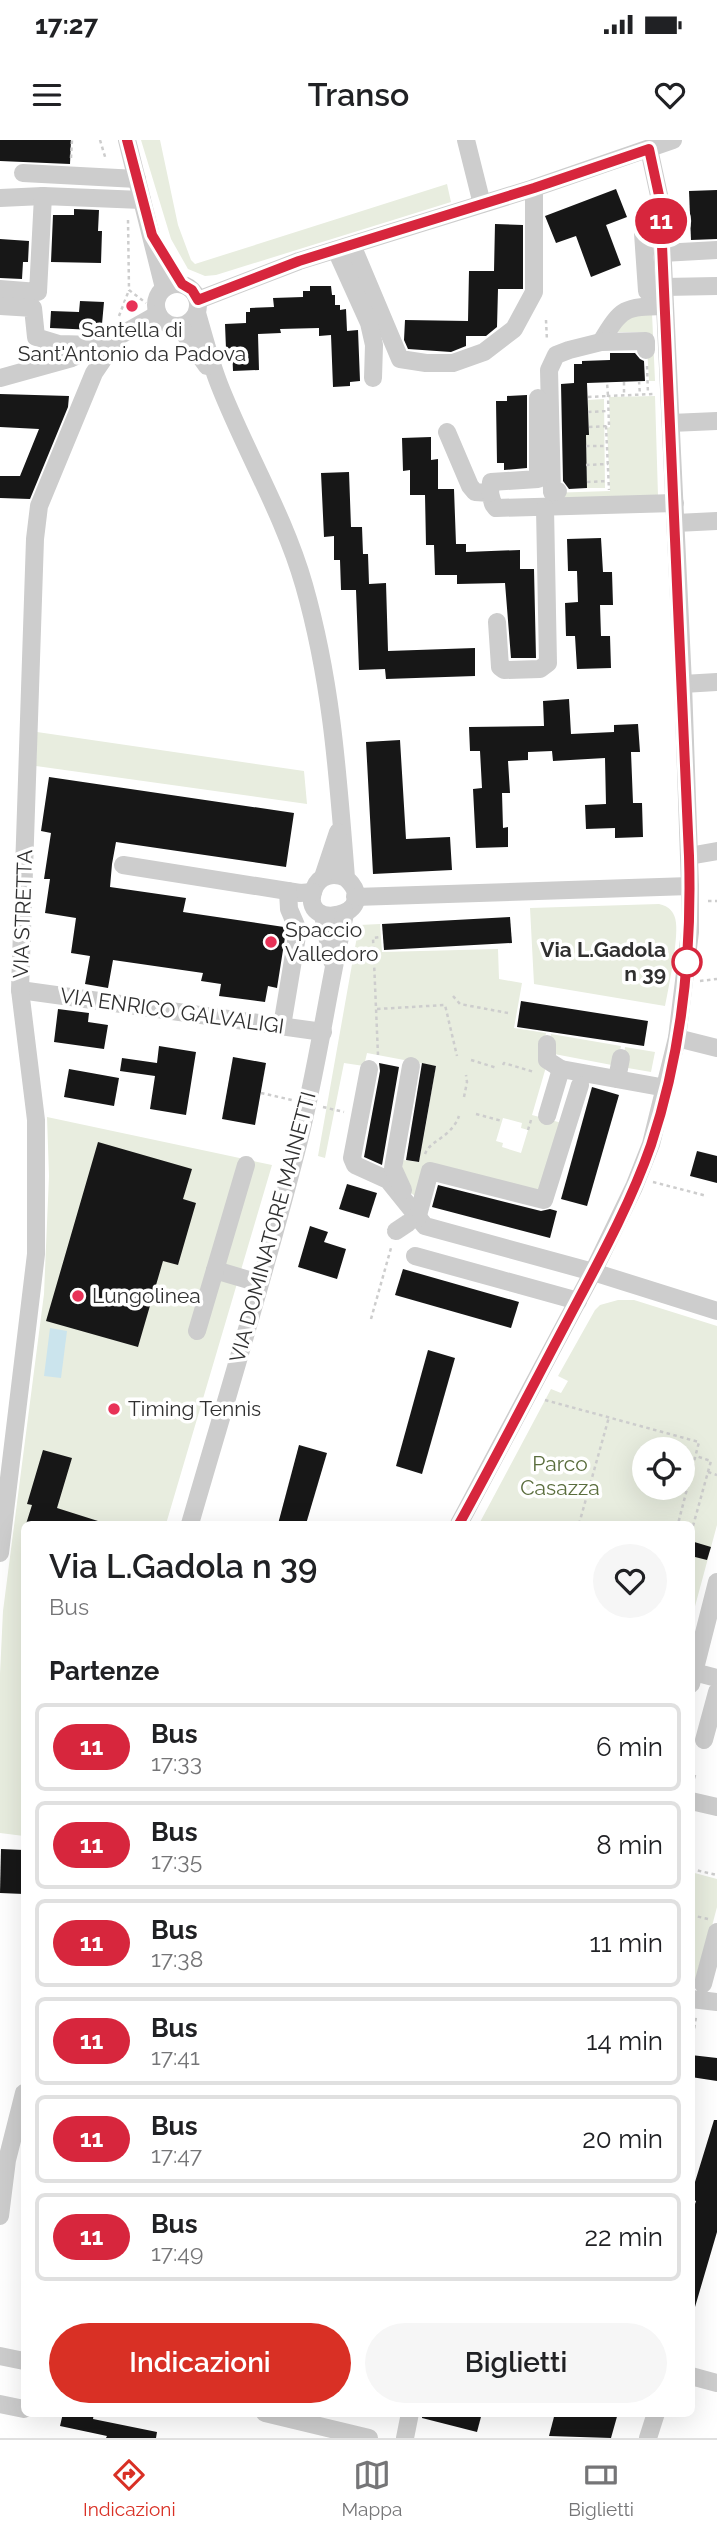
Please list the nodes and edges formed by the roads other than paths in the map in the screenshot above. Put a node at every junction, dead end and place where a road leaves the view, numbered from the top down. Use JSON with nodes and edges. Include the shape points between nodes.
{"nodes":[{"id":1,"x":127,"y":140,"type":"edge"},
{"id":2,"x":466,"y":140,"type":"edge"},
{"id":3,"x":673,"y":140,"type":"edge"},
{"id":4,"x":649,"y":149,"type":"junction"},
{"id":5,"x":23,"y":173,"type":"dead end"},
{"id":6,"x":137,"y":178,"type":"junction"},
{"id":7,"x":534,"y":188,"type":"junction"},
{"id":8,"x":43,"y":196,"type":"junction"},
{"id":9,"x":0,"y":198,"type":"edge"},
{"id":10,"x":142,"y":200,"type":"junction"},
{"id":11,"x":482,"y":204,"type":"junction"},
{"id":12,"x":643,"y":233,"type":"dead end"},
{"id":13,"x":152,"y":235,"type":"junction"},
{"id":14,"x":344,"y":247,"type":"junction"},
{"id":15,"x":717,"y":250,"type":"edge"},
{"id":16,"x":662,"y":253,"type":"junction"},
{"id":17,"x":182,"y":284,"type":"junction"},
{"id":18,"x":717,"y":286,"type":"edge"},
{"id":19,"x":164,"y":288,"type":"junction"},
{"id":20,"x":0,"y":289,"type":"edge"},
{"id":21,"x":664,"y":295,"type":"junction"},
{"id":22,"x":0,"y":306,"type":"edge"},
{"id":23,"x":197,"y":307,"type":"junction"},
{"id":24,"x":153,"y":311,"type":"junction"},
{"id":25,"x":179,"y":326,"type":"junction"},
{"id":26,"x":120,"y":336,"type":"junction"},
{"id":27,"x":601,"y":342,"type":"junction"},
{"id":28,"x":100,"y":346,"type":"junction"},
{"id":29,"x":646,"y":358,"type":"road end"},
{"id":30,"x":0,"y":378,"type":"edge"},
{"id":31,"x":373,"y":378,"type":"dead end"},
{"id":32,"x":219,"y":384,"type":"junction"},
{"id":33,"x":538,"y":396,"type":"dead end"},
{"id":34,"x":717,"y":421,"type":"edge"},
{"id":35,"x":671,"y":423,"type":"junction"},
{"id":36,"x":447,"y":432,"type":"dead end"},
{"id":37,"x":487,"y":491,"type":"junction"},
{"id":38,"x":558,"y":491,"type":"dead end"},
{"id":39,"x":675,"y":503,"type":"junction"},
{"id":40,"x":545,"y":508,"type":"junction"},
{"id":41,"x":717,"y":521,"type":"edge"},
{"id":42,"x":676,"y":523,"type":"junction"},
{"id":43,"x":497,"y":622,"type":"dead end"},
{"id":44,"x":717,"y":682,"type":"edge"},
{"id":45,"x":683,"y":684,"type":"junction"},
{"id":46,"x":342,"y":822,"type":"junction"},
{"id":47,"x":717,"y":851,"type":"edge"},
{"id":48,"x":689,"y":856,"type":"junction"},
{"id":49,"x":123,"y":865,"type":"dead end"},
{"id":50,"x":323,"y":877,"type":"junction"},
{"id":51,"x":346,"y":878,"type":"junction"},
{"id":52,"x":288,"y":891,"type":"junction"},
{"id":53,"x":313,"y":892,"type":"junction"},
{"id":54,"x":696,"y":893,"type":"junction"},
{"id":55,"x":355,"y":897,"type":"junction"},
{"id":56,"x":345,"y":914,"type":"junction"},
{"id":57,"x":323,"y":915,"type":"junction"},
{"id":58,"x":333,"y":968,"type":"junction"},
{"id":59,"x":20,"y":990,"type":"junction"},
{"id":60,"x":282,"y":1026,"type":"junction"},
{"id":61,"x":323,"y":1032,"type":"junction"},
{"id":62,"x":677,"y":1038,"type":"junction"},
{"id":63,"x":547,"y":1044,"type":"dead end"},
{"id":64,"x":717,"y":1048,"type":"edge"},
{"id":65,"x":621,"y":1058,"type":"dead end"},
{"id":66,"x":374,"y":1062,"type":"road end"},
{"id":67,"x":411,"y":1066,"type":"dead end"},
{"id":68,"x":552,"y":1072,"type":"junction"},
{"id":69,"x":617,"y":1079,"type":"junction"},
{"id":70,"x":580,"y":1086,"type":"dead end"},
{"id":71,"x":666,"y":1088,"type":"junction"},
{"id":72,"x":547,"y":1116,"type":"dead end"},
{"id":73,"x":246,"y":1166,"type":"dead end"},
{"id":74,"x":406,"y":1203,"type":"junction"},
{"id":75,"x":407,"y":1224,"type":"junction"},
{"id":76,"x":415,"y":1256,"type":"dead end"},
{"id":77,"x":215,"y":1270,"type":"junction"},
{"id":78,"x":593,"y":1272,"type":"junction"},
{"id":79,"x":259,"y":1283,"type":"junction"},
{"id":80,"x":578,"y":1301,"type":"junction"},
{"id":81,"x":717,"y":1311,"type":"edge"},
{"id":82,"x":197,"y":1331,"type":"dead end"},
{"id":83,"x":191,"y":1521,"type":"edge"},
{"id":84,"x":461,"y":1521,"type":"edge"},
{"id":85,"x":0,"y":1553,"type":"edge"},
{"id":86,"x":717,"y":1582,"type":"edge"},
{"id":87,"x":695,"y":1670,"type":"edge"},
{"id":88,"x":695,"y":1678,"type":"edge"},
{"id":89,"x":717,"y":1678,"type":"edge"},
{"id":90,"x":717,"y":1692,"type":"edge"},
{"id":91,"x":704,"y":1740,"type":"dead end"},
{"id":92,"x":695,"y":1802,"type":"edge"},
{"id":93,"x":717,"y":1807,"type":"edge"},
{"id":94,"x":717,"y":1932,"type":"edge"},
{"id":95,"x":703,"y":1984,"type":"dead end"},
{"id":96,"x":717,"y":2002,"type":"edge"},
{"id":97,"x":695,"y":2004,"type":"edge"},
{"id":98,"x":21,"y":2102,"type":"edge"},
{"id":99,"x":3,"y":2153,"type":"edge"},
{"id":100,"x":0,"y":2216,"type":"edge"},
{"id":101,"x":0,"y":2356,"type":"edge"},
{"id":102,"x":21,"y":2360,"type":"edge"},
{"id":103,"x":695,"y":2377,"type":"edge"},
{"id":104,"x":717,"y":2383,"type":"edge"},
{"id":105,"x":0,"y":2404,"type":"edge"},
{"id":106,"x":21,"y":2408,"type":"edge"},
{"id":107,"x":282,"y":2417,"type":"edge"},
{"id":108,"x":409,"y":2417,"type":"edge"},
{"id":109,"x":655,"y":2417,"type":"edge"},
{"id":110,"x":369,"y":2438,"type":"edge"},
{"id":111,"x":405,"y":2438,"type":"edge"},
{"id":112,"x":648,"y":2438,"type":"edge"}],
"edges":[{"from":1,"to":6,"type":"street"},
{"from":2,"to":11,"type":"street"},
{"from":3,"to":4,"type":"street"},
{"from":4,"to":7,"type":"street"},
{"from":4,"to":16,"type":"street","via":[[660,200]]},
{"from":5,"to":6,"type":"street"},
{"from":6,"to":10,"type":"street"},
{"from":7,"to":11,"type":"street"},
{"from":7,"to":14,"type":"street","via":[[534,292],[514,329],[484,352],[453,363],[400,359]]},
{"from":8,"to":9,"type":"street"},
{"from":8,"to":10,"type":"street"},
{"from":8,"to":20,"type":"street","via":[[38,292]]},
{"from":10,"to":13,"type":"street"},
{"from":11,"to":14,"type":"street"},
{"from":12,"to":21,"type":"street","via":[[647,291]]},
{"from":13,"to":17,"type":"street"},
{"from":13,"to":19,"type":"street"},
{"from":14,"to":23,"type":"street","via":[[299,261]]},
{"from":14,"to":31,"type":"street","via":[[374,345]]},
{"from":15,"to":16,"type":"street"},
{"from":16,"to":21,"type":"street"},
{"from":17,"to":19,"type":"street"},
{"from":17,"to":23,"type":"street","via":[[192,290]]},
{"from":18,"to":21,"type":"street"},
{"from":19,"to":24,"type":"street"},
{"from":21,"to":27,"type":"street","via":[[616,317]]},
{"from":21,"to":35,"type":"street"},
{"from":22,"to":28,"type":"street","via":[[33,308],[36,337],[59,344]]},
{"from":23,"to":25,"type":"street","via":[[190,322]]},
{"from":23,"to":32,"type":"street"},
{"from":24,"to":25,"type":"street","via":[[167,324]]},
{"from":24,"to":26,"type":"street","name":"VIA STRETTA"},
{"from":25,"to":32,"type":"street"},
{"from":26,"to":28,"type":"street"},
{"from":26,"to":59,"type":"street","name":"VIA STRETTA","via":[[94,373],[39,506],[34,539]]},
{"from":27,"to":29,"type":"street","via":[[646,341]]},
{"from":27,"to":38,"type":"street","via":[[556,355],[549,370],[552,492]]},
{"from":28,"to":30,"type":"street"},
{"from":32,"to":46,"type":"street","via":[[303,582],[332,712]]},
{"from":33,"to":37,"type":"street","via":[[538,479],[491,482]]},
{"from":34,"to":35,"type":"street"},
{"from":35,"to":39,"type":"street"},
{"from":36,"to":37,"type":"street","via":[[470,486],[475,492]]},
{"from":37,"to":40,"type":"street","via":[[496,508]]},
{"from":39,"to":40,"type":"street"},
{"from":39,"to":42,"type":"street"},
{"from":40,"to":43,"type":"street","via":[[548,663],[540,669],[500,667]]},
{"from":41,"to":42,"type":"street"},
{"from":42,"to":45,"type":"street"},
{"from":44,"to":45,"type":"street"},
{"from":45,"to":48,"type":"street"},
{"from":46,"to":50,"type":"street"},
{"from":46,"to":51,"type":"street"},
{"from":47,"to":48,"type":"street"},
{"from":48,"to":54,"type":"street"},
{"from":49,"to":52,"type":"street"},
{"from":50,"to":51,"type":"street","via":[[335,874]]},
{"from":50,"to":53,"type":"street"},
{"from":51,"to":55,"type":"street"},
{"from":52,"to":53,"type":"street"},
{"from":52,"to":60,"type":"street","via":[[289,909],[298,930]]},
{"from":53,"to":57,"type":"street","name":"VIA DOMINATORE MAINETTI","via":[[314,905]]},
{"from":54,"to":55,"type":"street"},
{"from":54,"to":62,"type":"street"},
{"from":55,"to":56,"type":"street","name":"VIA DOMINATORE MAINETTI"},
{"from":56,"to":57,"type":"street"},
{"from":56,"to":58,"type":"street","name":"VIA DOMINATORE MAINETTI"},
{"from":57,"to":58,"type":"street","name":"VIA DOMINATORE MAINETTI"},
{"from":58,"to":61,"type":"street","name":"VIA DOMINATORE MAINETTI"},
{"from":59,"to":60,"type":"street","name":"VIA ENRICO GALVALIGI"},
{"from":59,"to":85,"type":"street","name":"VIA STRETTA","via":[[42,1214]]},
{"from":60,"to":61,"type":"street","name":"VIA ENRICO GALVALIGI"},
{"from":61,"to":79,"type":"street","name":"VIA DOMINATORE MAINETTI"},
{"from":62,"to":64,"type":"street"},
{"from":62,"to":71,"type":"street"},
{"from":63,"to":68,"type":"street"},
{"from":65,"to":69,"type":"street"},
{"from":66,"to":74,"type":"street","via":[[352,1158],[355,1166],[388,1181]]},
{"from":67,"to":74,"type":"street","via":[[393,1168]]},
{"from":68,"to":69,"type":"street"},
{"from":68,"to":72,"type":"street"},
{"from":69,"to":71,"type":"street"},
{"from":70,"to":75,"type":"street","via":[[544,1200],[430,1171]]},
{"from":71,"to":78,"type":"street","via":[[634,1187]]},
{"from":73,"to":77,"type":"street"},
{"from":74,"to":75,"type":"street"},
{"from":75,"to":78,"type":"street"},
{"from":76,"to":80,"type":"street"},
{"from":77,"to":79,"type":"street"},
{"from":77,"to":82,"type":"street"},
{"from":78,"to":80,"type":"street"},
{"from":78,"to":81,"type":"street"},
{"from":79,"to":83,"type":"street","name":"VIA DOMINATORE MAINETTI"},
{"from":80,"to":84,"type":"street"},
{"from":86,"to":87,"type":"street"},
{"from":88,"to":89,"type":"street"},
{"from":90,"to":91,"type":"street"},
{"from":92,"to":93,"type":"street"},
{"from":94,"to":95,"type":"street"},
{"from":96,"to":97,"type":"street"},
{"from":98,"to":99,"type":"street"},
{"from":99,"to":100,"type":"street"},
{"from":101,"to":102,"type":"street"},
{"from":103,"to":104,"type":"street"},
{"from":105,"to":106,"type":"street"},
{"from":107,"to":110,"type":"street"},
{"from":108,"to":111,"type":"street"},
{"from":109,"to":112,"type":"street"}]}
